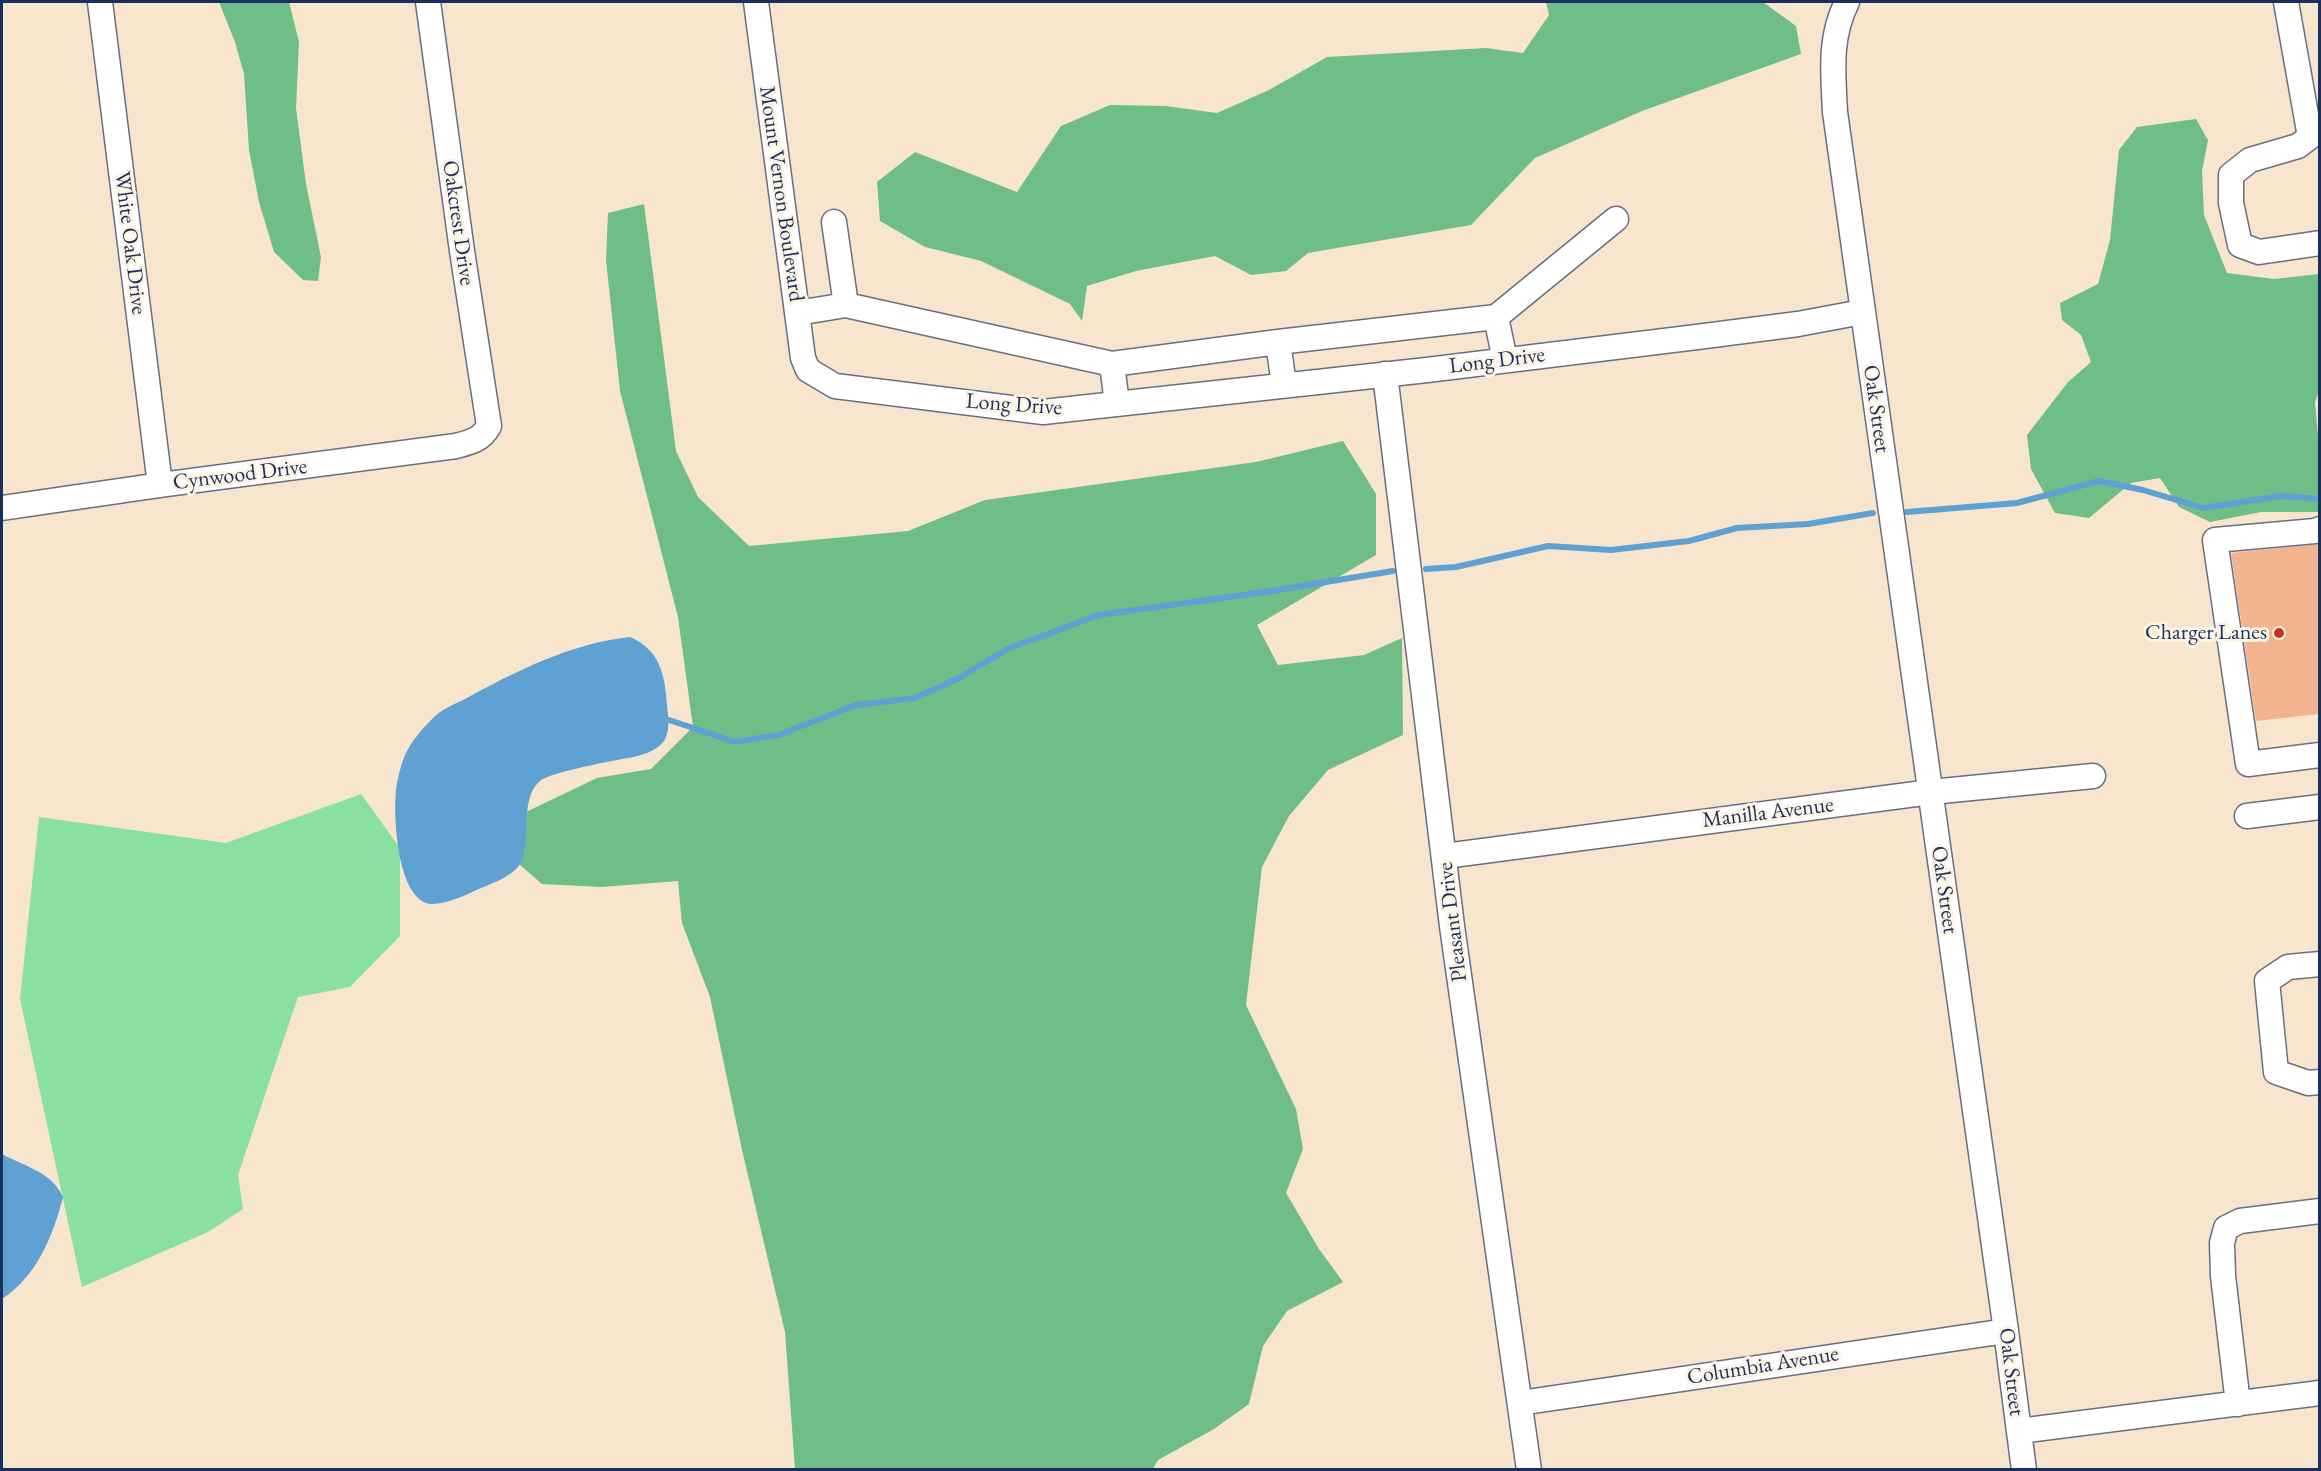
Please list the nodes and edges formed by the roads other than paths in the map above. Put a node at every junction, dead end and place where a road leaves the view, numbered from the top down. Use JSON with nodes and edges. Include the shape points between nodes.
{"nodes":[{"id":1,"x":100,"y":2,"type":"edge"},
{"id":2,"x":428,"y":2,"type":"edge"},
{"id":3,"x":756,"y":2,"type":"edge"},
{"id":4,"x":1847,"y":2,"type":"edge"},
{"id":5,"x":2286,"y":2,"type":"edge"},
{"id":6,"x":1616,"y":219,"type":"dead end"},
{"id":7,"x":834,"y":222,"type":"dead end"},
{"id":8,"x":2319,"y":243,"type":"edge"},
{"id":9,"x":846,"y":305,"type":"junction"},
{"id":10,"x":1862,"y":312,"type":"junction"},
{"id":11,"x":797,"y":313,"type":"junction"},
{"id":12,"x":1496,"y":316,"type":"junction"},
{"id":13,"x":1278,"y":342,"type":"junction"},
{"id":14,"x":1505,"y":360,"type":"junction"},
{"id":15,"x":1112,"y":363,"type":"junction"},
{"id":16,"x":1385,"y":374,"type":"junction"},
{"id":17,"x":821,"y":379,"type":"joint"},
{"id":18,"x":1284,"y":386,"type":"junction"},
{"id":19,"x":1117,"y":404,"type":"junction"},
{"id":20,"x":478,"y":440,"type":"joint"},
{"id":21,"x":160,"y":485,"type":"junction"},
{"id":22,"x":2,"y":508,"type":"edge"},
{"id":23,"x":2319,"y":529,"type":"edge"},
{"id":24,"x":2319,"y":755,"type":"edge"},
{"id":25,"x":2093,"y":776,"type":"dead end"},
{"id":26,"x":1931,"y":792,"type":"junction"},
{"id":27,"x":2319,"y":807,"type":"edge"},
{"id":28,"x":2247,"y":816,"type":"dead end"},
{"id":29,"x":1445,"y":856,"type":"junction"},
{"id":30,"x":2319,"y":964,"type":"edge"},
{"id":31,"x":2319,"y":1082,"type":"edge"},
{"id":32,"x":2319,"y":1210,"type":"edge"},
{"id":33,"x":2006,"y":1331,"type":"junction"},
{"id":34,"x":2319,"y":1393,"type":"edge"},
{"id":35,"x":1520,"y":1403,"type":"junction"},
{"id":36,"x":2238,"y":1404,"type":"junction"},
{"id":37,"x":2019,"y":1431,"type":"junction"},
{"id":38,"x":1529,"y":1470,"type":"edge"},
{"id":39,"x":2024,"y":1470,"type":"edge"}],
"edges":[{"from":1,"to":21,"type":"street","name":"White Oak Drive"},
{"from":2,"to":20,"type":"street","name":"Oakcrest Drive","via":[[489,426]]},
{"from":3,"to":11,"type":"street","name":"Mount Vernon Boulevard"},
{"from":4,"to":10,"type":"street","via":[[1835,30],[1833,71]]},
{"from":5,"to":8,"type":"street","via":[[2310,137],[2298,147],[2250,160],[2231,176],[2231,203],[2240,245],[2259,252]]},
{"from":6,"to":12,"type":"street"},
{"from":7,"to":9,"type":"street"},
{"from":9,"to":11,"type":"street"},
{"from":9,"to":15,"type":"street"},
{"from":10,"to":14,"type":"street","name":"Long Drive","via":[[1798,324]]},
{"from":10,"to":26,"type":"street","name":"Oak Street"},
{"from":11,"to":17,"type":"street","name":"Mount Vernon Boulevard","via":[[803,358],[808,370]]},
{"from":12,"to":13,"type":"street"},
{"from":12,"to":14,"type":"street"},
{"from":13,"to":15,"type":"street"},
{"from":13,"to":18,"type":"street"},
{"from":14,"to":16,"type":"street","name":"Long Drive"},
{"from":15,"to":19,"type":"street"},
{"from":16,"to":18,"type":"street","name":"Long Drive"},
{"from":16,"to":29,"type":"street","name":"Pleasant Drive"},
{"from":17,"to":19,"type":"street","name":"Long Drive","via":[[835,386],[1016,410],[1043,412]]},
{"from":18,"to":19,"type":"street","name":"Long Drive"},
{"from":20,"to":21,"type":"street","name":"Cynwood Drive","via":[[456,447]]},
{"from":21,"to":22,"type":"street","name":"Cynwood Drive"},
{"from":23,"to":24,"type":"street","via":[[2215,540],[2248,764]]},
{"from":25,"to":26,"type":"street","name":"Manilla Avenue"},
{"from":26,"to":29,"type":"street","name":"Manilla Avenue"},
{"from":26,"to":33,"type":"street","name":"Oak Street"},
{"from":27,"to":28,"type":"street"},
{"from":29,"to":35,"type":"street","name":"Pleasant Drive"},
{"from":30,"to":31,"type":"street","via":[[2288,967],[2267,981],[2276,1072],[2308,1083]]},
{"from":32,"to":36,"type":"street","via":[[2240,1221],[2226,1228],[2222,1243],[2223,1276]]},
{"from":33,"to":35,"type":"street","name":"Columbia Avenue"},
{"from":33,"to":37,"type":"street","name":"Oak Street"},
{"from":34,"to":36,"type":"street"},
{"from":35,"to":38,"type":"street","name":"Pleasant Drive"},
{"from":36,"to":37,"type":"street"},
{"from":37,"to":39,"type":"street","name":"Oak Street"}]}
